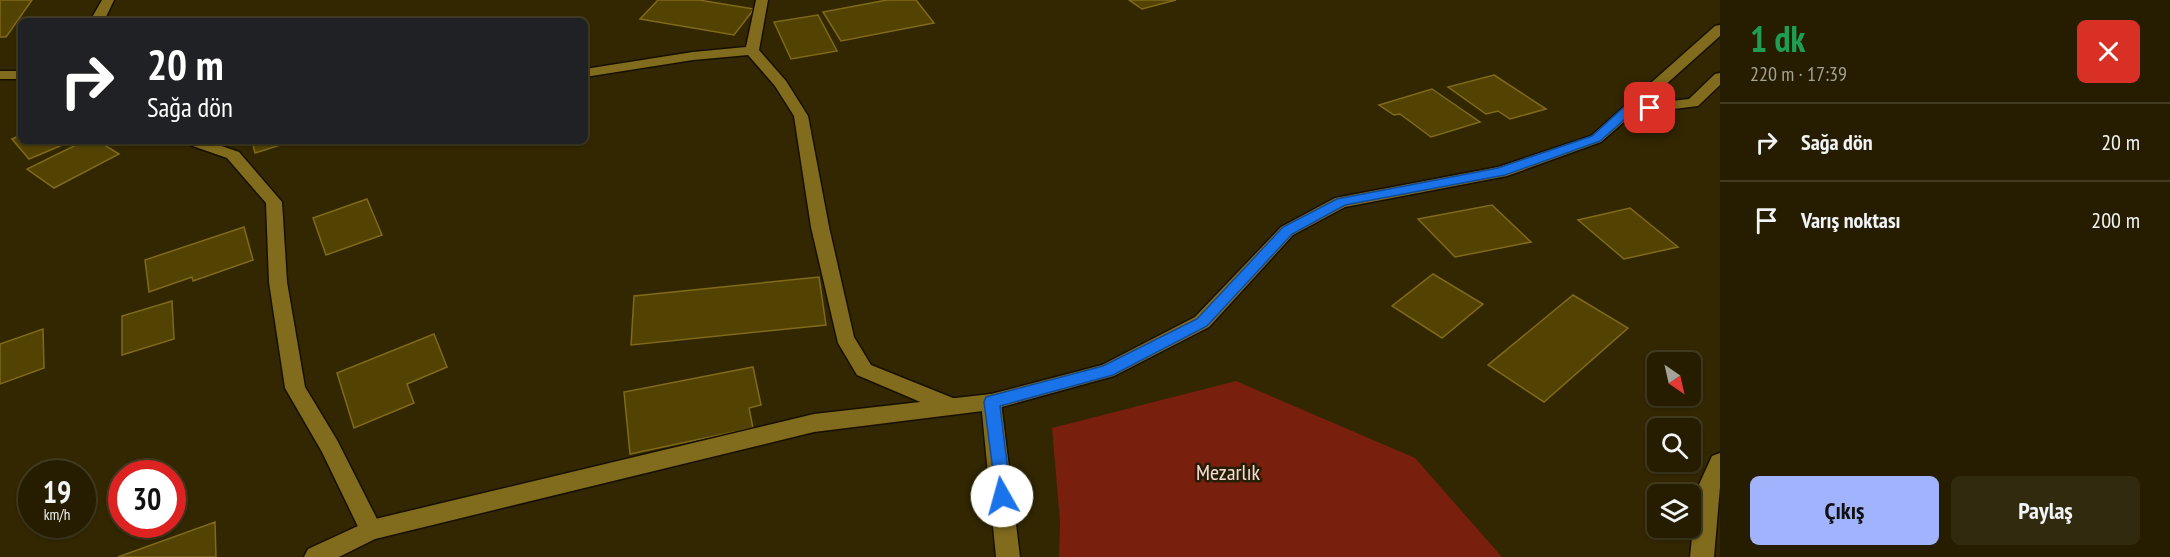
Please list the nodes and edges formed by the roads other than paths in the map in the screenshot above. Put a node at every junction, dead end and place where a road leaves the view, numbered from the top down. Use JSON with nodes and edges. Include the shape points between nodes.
{"nodes":[{"id":1,"x":108,"y":0,"type":"edge"},
{"id":2,"x":762,"y":0,"type":"edge"},
{"id":3,"x":99,"y":18,"type":"edge"},
{"id":4,"x":1720,"y":29,"type":"edge"},
{"id":5,"x":752,"y":51,"type":"junction"},
{"id":6,"x":588,"y":73,"type":"edge"},
{"id":7,"x":0,"y":75,"type":"edge"},
{"id":8,"x":18,"y":75,"type":"edge"},
{"id":9,"x":1720,"y":77,"type":"edge"},
{"id":10,"x":1628,"y":110,"type":"junction"},
{"id":11,"x":201,"y":144,"type":"edge"},
{"id":12,"x":991,"y":402,"type":"junction"},
{"id":13,"x":951,"y":406,"type":"junction"},
{"id":14,"x":1720,"y":462,"type":"edge"},
{"id":15,"x":371,"y":530,"type":"junction"},
{"id":16,"x":316,"y":557,"type":"edge"},
{"id":17,"x":1008,"y":557,"type":"edge"},
{"id":18,"x":1702,"y":557,"type":"edge"}],
"edges":[{"from":1,"to":3,"type":"street"},
{"from":2,"to":5,"type":"street"},
{"from":4,"to":10,"type":"street"},
{"from":5,"to":6,"type":"street"},
{"from":5,"to":13,"type":"street","via":[[781,84],[801,116],[845,338],[864,370]]},
{"from":7,"to":8,"type":"street"},
{"from":9,"to":10,"type":"street","via":[[1693,103]]},
{"from":10,"to":12,"type":"street","via":[[1596,138],[1500,172],[1341,202],[1287,231],[1202,322],[1107,371]]},
{"from":11,"to":15,"type":"street","via":[[232,155],[274,202],[278,282],[295,388],[330,446]]},
{"from":12,"to":13,"type":"street"},
{"from":12,"to":17,"type":"street"},
{"from":13,"to":15,"type":"street","via":[[814,423]]},
{"from":14,"to":18,"type":"street","via":[[1708,489]]},
{"from":15,"to":16,"type":"street"}]}
